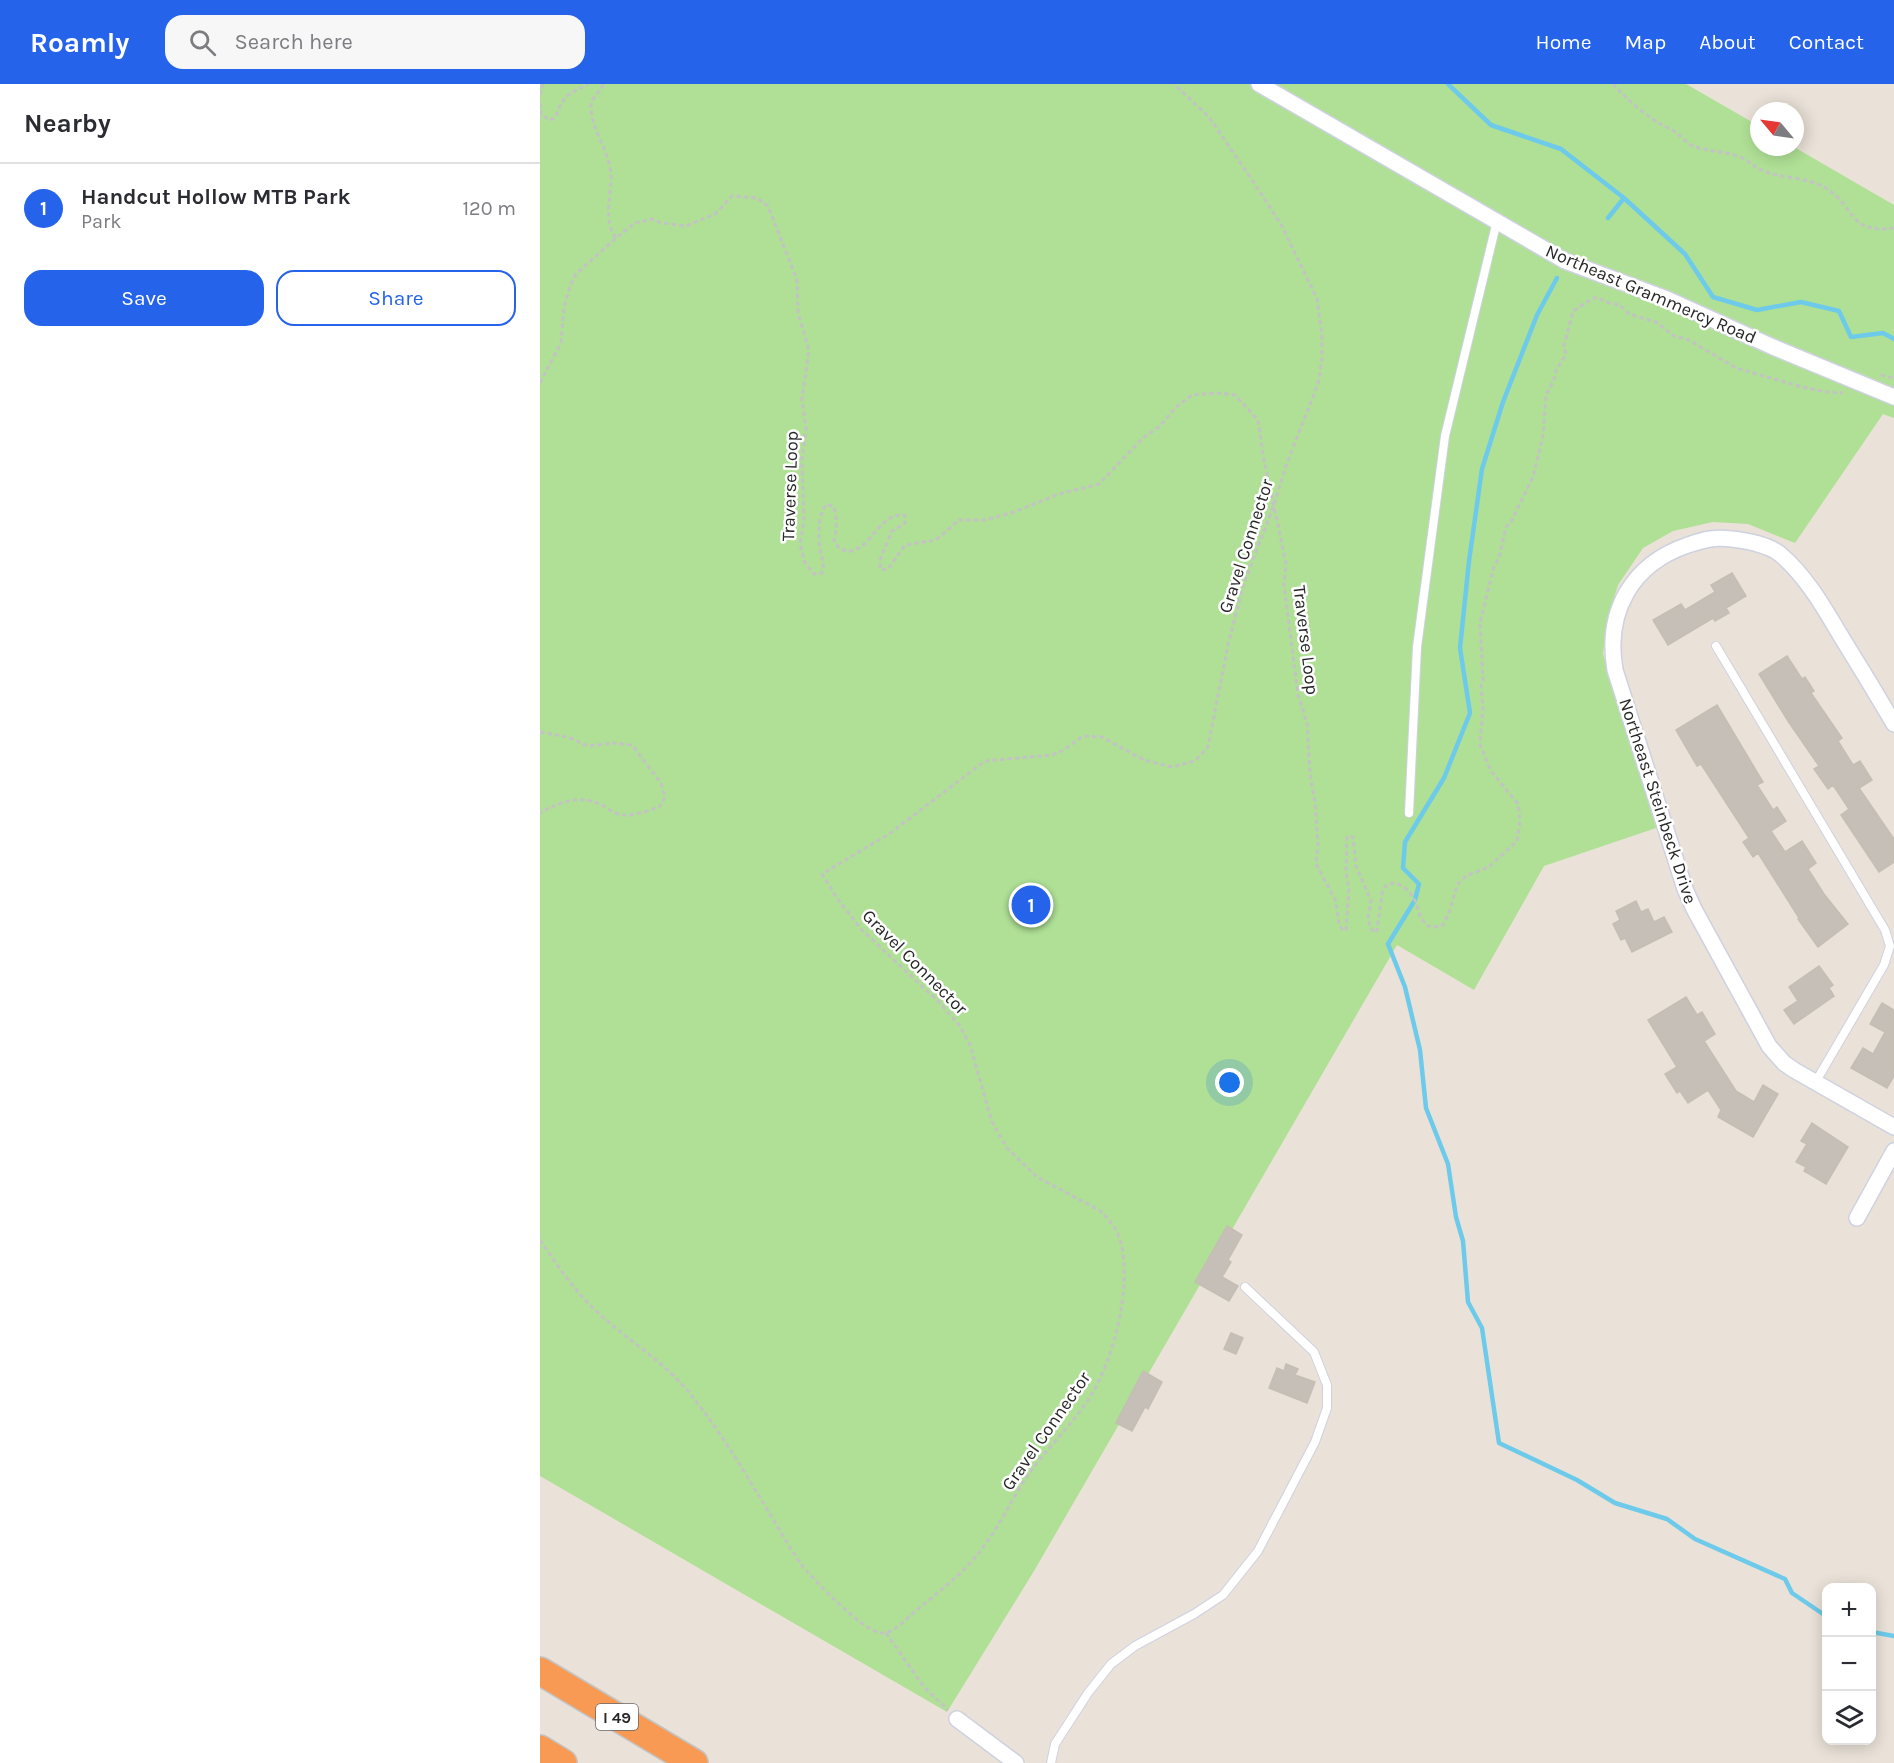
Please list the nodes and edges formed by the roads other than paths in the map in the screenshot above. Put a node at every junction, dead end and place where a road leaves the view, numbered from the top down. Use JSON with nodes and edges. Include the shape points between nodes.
{"nodes":[{"id":1,"x":1259,"y":84,"type":"edge"},
{"id":2,"x":1497,"y":221,"type":"junction"},
{"id":3,"x":1894,"y":397,"type":"edge"},
{"id":4,"x":1716,"y":646,"type":"dead end"},
{"id":5,"x":1894,"y":724,"type":"edge"},
{"id":6,"x":1409,"y":813,"type":"dead end"},
{"id":7,"x":1815,"y":1083,"type":"junction"},
{"id":8,"x":1894,"y":1127,"type":"edge"},
{"id":9,"x":1894,"y":1151,"type":"edge"},
{"id":10,"x":1857,"y":1218,"type":"dead end"},
{"id":11,"x":1245,"y":1287,"type":"dead end"},
{"id":12,"x":540,"y":1671,"type":"edge"},
{"id":13,"x":957,"y":1719,"type":"road end"},
{"id":14,"x":540,"y":1749,"type":"edge"},
{"id":15,"x":563,"y":1763,"type":"edge"},
{"id":16,"x":694,"y":1763,"type":"edge"},
{"id":17,"x":1016,"y":1763,"type":"edge"},
{"id":18,"x":1051,"y":1763,"type":"edge"}],
"edges":[{"from":1,"to":2,"type":"street","name":"Northeast Grammercy Road"},
{"from":2,"to":3,"type":"street","name":"Northeast Grammercy Road","via":[[1566,261],[1667,299]]},
{"from":2,"to":6,"type":"lane","via":[[1445,436],[1417,647]]},
{"from":4,"to":7,"type":"lane","via":[[1885,930],[1890,946],[1884,965]]},
{"from":5,"to":7,"type":"street","name":"Northeast Steinbeck Drive","via":[[1818,597],[1797,569],[1777,552],[1752,542],[1712,537],[1668,552],[1637,576],[1619,608],[1612,651],[1615,670],[1694,909],[1769,1046],[1784,1063]]},
{"from":7,"to":8,"type":"street","name":"Northeast Steinbeck Drive"},
{"from":9,"to":10,"type":"street"},
{"from":11,"to":18,"type":"lane","via":[[1314,1352],[1327,1385],[1327,1408],[1315,1442],[1258,1551],[1223,1595],[1111,1664],[1055,1744]]},
{"from":12,"to":16,"type":"highway","number":"I 49"},
{"from":13,"to":17,"type":"street"},
{"from":14,"to":15,"type":"highway"}]}
